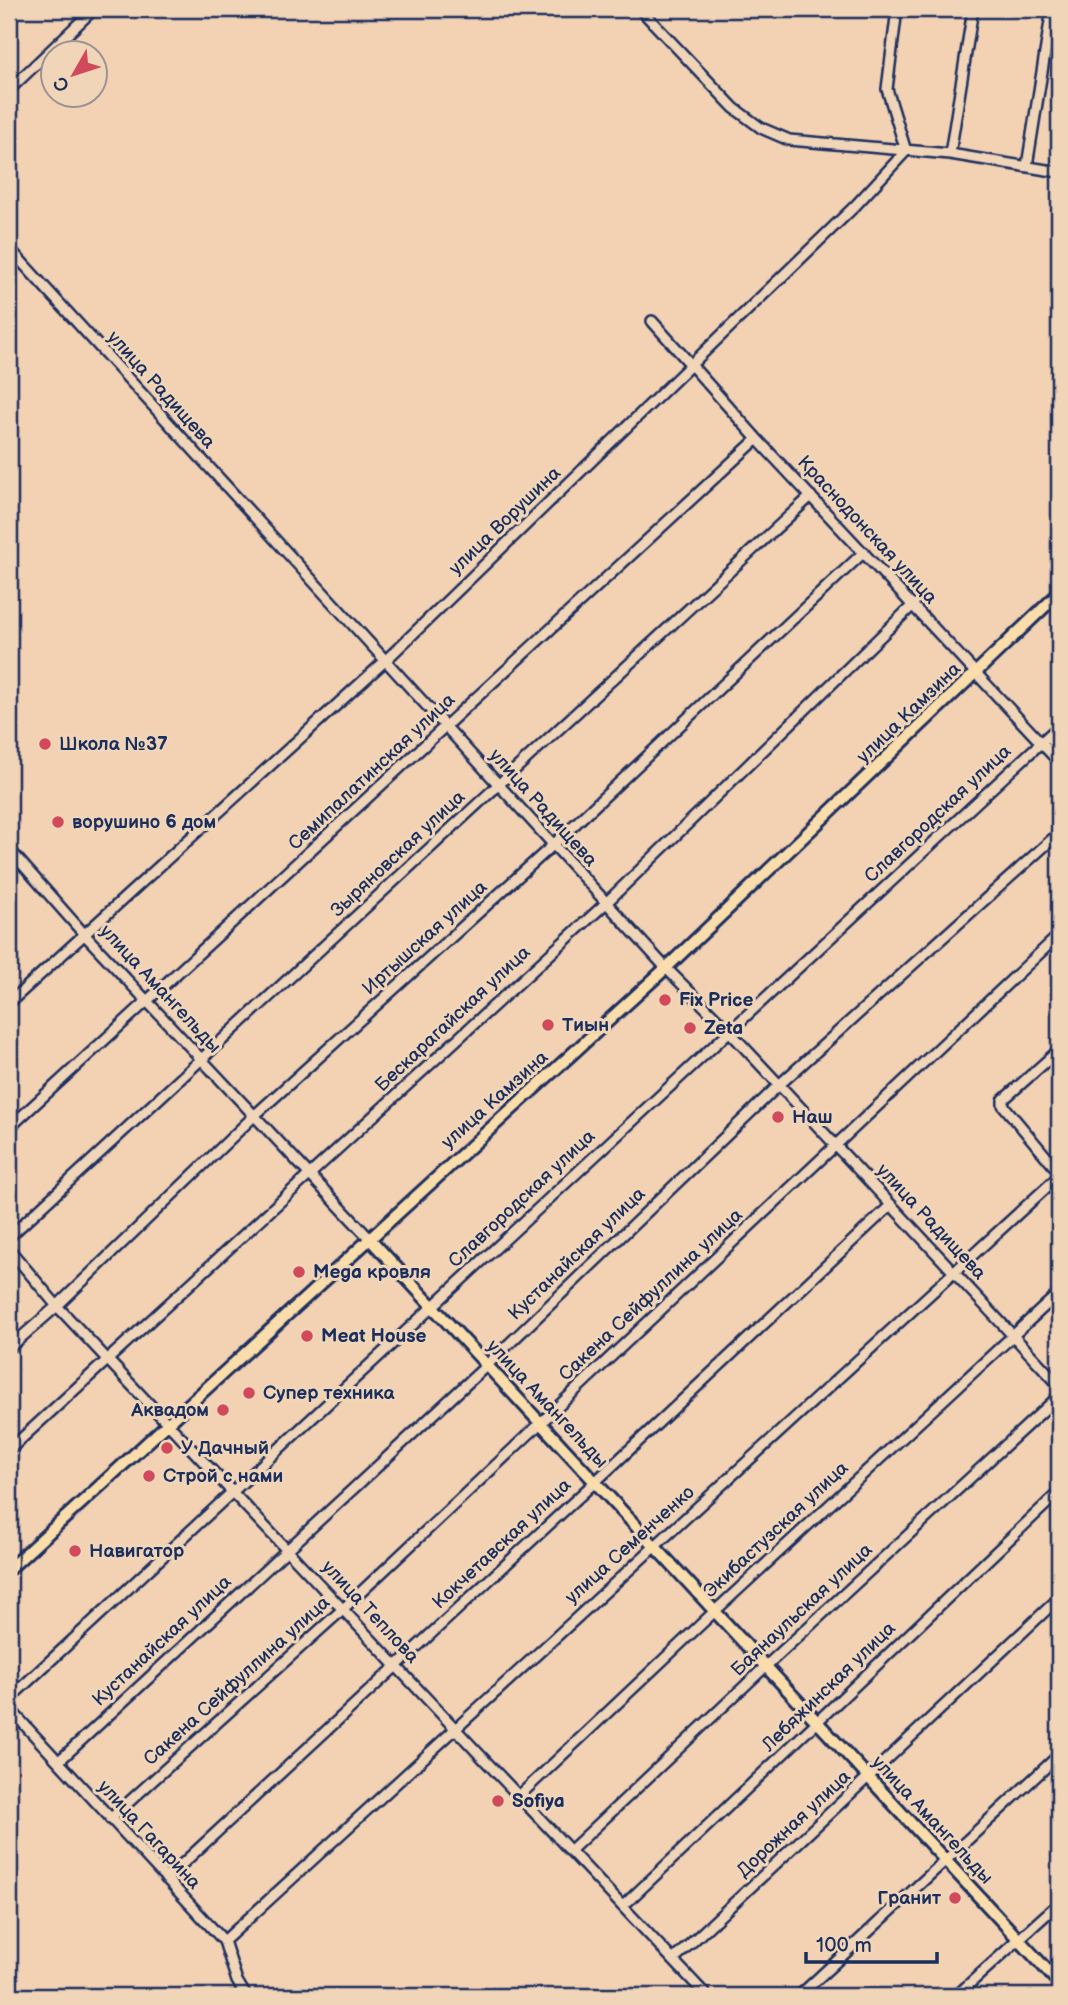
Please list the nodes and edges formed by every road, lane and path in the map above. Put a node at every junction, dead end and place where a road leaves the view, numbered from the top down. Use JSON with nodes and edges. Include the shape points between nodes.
{"nodes":[{"id":1,"x":94,"y":9,"type":"edge"},
{"id":2,"x":640,"y":9,"type":"edge"},
{"id":3,"x":897,"y":9,"type":"edge"},
{"id":4,"x":974,"y":9,"type":"edge"},
{"id":5,"x":1052,"y":9,"type":"edge"},
{"id":6,"x":9,"y":90,"type":"edge"},
{"id":7,"x":906,"y":151,"type":"junction"},
{"id":8,"x":950,"y":154,"type":"junction"},
{"id":9,"x":1027,"y":166,"type":"junction"},
{"id":10,"x":1059,"y":172,"type":"edge"},
{"id":11,"x":9,"y":248,"type":"edge"},
{"id":12,"x":652,"y":321,"type":"dead end"},
{"id":13,"x":691,"y":364,"type":"junction"},
{"id":14,"x":757,"y":439,"type":"junction"},
{"id":15,"x":811,"y":496,"type":"junction"},
{"id":16,"x":864,"y":552,"type":"junction"},
{"id":17,"x":1059,"y":593,"type":"edge"},
{"id":18,"x":914,"y":604,"type":"junction"},
{"id":19,"x":385,"y":661,"type":"junction"},
{"id":20,"x":976,"y":673,"type":"junction"},
{"id":21,"x":1059,"y":726,"type":"edge"},
{"id":22,"x":446,"y":727,"type":"junction"},
{"id":23,"x":1042,"y":743,"type":"junction"},
{"id":24,"x":1059,"y":762,"type":"edge"},
{"id":25,"x":499,"y":785,"type":"junction"},
{"id":26,"x":1059,"y":833,"type":"edge"},
{"id":27,"x":553,"y":845,"type":"junction"},
{"id":28,"x":9,"y":849,"type":"edge"},
{"id":29,"x":606,"y":903,"type":"junction"},
{"id":30,"x":85,"y":934,"type":"junction"},
{"id":31,"x":1059,"y":935,"type":"edge"},
{"id":32,"x":666,"y":968,"type":"junction"},
{"id":33,"x":148,"y":1002,"type":"junction"},
{"id":34,"x":9,"y":1003,"type":"edge"},
{"id":35,"x":729,"y":1031,"type":"junction"},
{"id":36,"x":1059,"y":1050,"type":"edge"},
{"id":37,"x":201,"y":1059,"type":"junction"},
{"id":38,"x":779,"y":1085,"type":"junction"},
{"id":39,"x":255,"y":1115,"type":"junction"},
{"id":40,"x":9,"y":1129,"type":"edge"},
{"id":41,"x":836,"y":1146,"type":"junction"},
{"id":42,"x":310,"y":1174,"type":"junction"},
{"id":43,"x":1059,"y":1174,"type":"edge"},
{"id":44,"x":891,"y":1205,"type":"junction"},
{"id":45,"x":9,"y":1237,"type":"edge"},
{"id":46,"x":370,"y":1239,"type":"junction"},
{"id":47,"x":9,"y":1249,"type":"edge"},
{"id":48,"x":954,"y":1272,"type":"junction"},
{"id":49,"x":1059,"y":1293,"type":"edge"},
{"id":50,"x":57,"y":1306,"type":"junction"},
{"id":51,"x":433,"y":1306,"type":"junction"},
{"id":52,"x":1014,"y":1336,"type":"junction"},
{"id":53,"x":9,"y":1348,"type":"edge"},
{"id":54,"x":109,"y":1360,"type":"junction"},
{"id":55,"x":486,"y":1366,"type":"junction"},
{"id":56,"x":1059,"y":1385,"type":"edge"},
{"id":57,"x":1059,"y":1396,"type":"edge"},
{"id":58,"x":540,"y":1422,"type":"junction"},
{"id":59,"x":169,"y":1424,"type":"junction"},
{"id":60,"x":9,"y":1450,"type":"edge"},
{"id":61,"x":596,"y":1482,"type":"junction"},
{"id":62,"x":232,"y":1491,"type":"junction"},
{"id":63,"x":1059,"y":1492,"type":"edge"},
{"id":64,"x":655,"y":1546,"type":"junction"},
{"id":65,"x":286,"y":1549,"type":"junction"},
{"id":66,"x":9,"y":1569,"type":"edge"},
{"id":67,"x":1059,"y":1598,"type":"edge"},
{"id":68,"x":343,"y":1609,"type":"junction"},
{"id":69,"x":715,"y":1611,"type":"junction"},
{"id":70,"x":396,"y":1666,"type":"junction"},
{"id":71,"x":766,"y":1666,"type":"junction"},
{"id":72,"x":9,"y":1699,"type":"edge"},
{"id":73,"x":9,"y":1707,"type":"edge"},
{"id":74,"x":818,"y":1722,"type":"junction"},
{"id":75,"x":456,"y":1729,"type":"junction"},
{"id":76,"x":1059,"y":1755,"type":"edge"},
{"id":77,"x":59,"y":1761,"type":"junction"},
{"id":78,"x":870,"y":1778,"type":"junction"},
{"id":79,"x":519,"y":1796,"type":"junction"},
{"id":80,"x":110,"y":1819,"type":"junction"},
{"id":81,"x":570,"y":1851,"type":"junction"},
{"id":82,"x":946,"y":1861,"type":"junction"},
{"id":83,"x":166,"y":1879,"type":"junction"},
{"id":84,"x":1059,"y":1903,"type":"edge"},
{"id":85,"x":623,"y":1906,"type":"junction"},
{"id":86,"x":1020,"y":1940,"type":"junction"},
{"id":87,"x":224,"y":1941,"type":"junction"},
{"id":88,"x":673,"y":1960,"type":"junction"},
{"id":89,"x":1059,"y":1983,"type":"edge"},
{"id":90,"x":246,"y":1996,"type":"edge"},
{"id":91,"x":707,"y":1996,"type":"edge"},
{"id":92,"x":799,"y":1996,"type":"edge"},
{"id":93,"x":956,"y":1996,"type":"edge"}],
"edges":[{"from":1,"to":6,"type":"street"},
{"from":2,"to":7,"type":"street","via":[[734,108],[761,128],[789,140]]},
{"from":3,"to":7,"type":"street","via":[[887,89]]},
{"from":4,"to":8,"type":"street"},
{"from":5,"to":9,"type":"street"},
{"from":7,"to":8,"type":"street"},
{"from":7,"to":13,"type":"street","name":"улица Ворушина"},
{"from":8,"to":9,"type":"street"},
{"from":9,"to":10,"type":"street"},
{"from":11,"to":19,"type":"street","name":"улица Радищева"},
{"from":12,"to":13,"type":"street","name":"Краснодонская улица"},
{"from":13,"to":14,"type":"street","name":"Краснодонская улица"},
{"from":13,"to":19,"type":"street","name":"улица Ворушина"},
{"from":14,"to":15,"type":"street","name":"Краснодонская улица"},
{"from":14,"to":22,"type":"street","name":"Семипалатинская улица"},
{"from":15,"to":16,"type":"street","name":"Краснодонская улица"},
{"from":15,"to":25,"type":"street","name":"Зыряновская улица"},
{"from":16,"to":18,"type":"street","name":"Краснодонская улица"},
{"from":16,"to":27,"type":"street","name":"Иртышская улица"},
{"from":17,"to":20,"type":"main road","name":"улица Камзина"},
{"from":18,"to":20,"type":"street","name":"Краснодонская улица"},
{"from":18,"to":29,"type":"street","name":"Бескарагайская улица"},
{"from":19,"to":22,"type":"street","name":"улица Радищева"},
{"from":19,"to":30,"type":"street","name":"улица Ворушина"},
{"from":20,"to":23,"type":"street","name":"Краснодонская улица"},
{"from":20,"to":32,"type":"main road","name":"улица Камзина"},
{"from":21,"to":23,"type":"street","name":"Славгородская улица"},
{"from":22,"to":25,"type":"street","name":"улица Радищева"},
{"from":22,"to":33,"type":"street","name":"Семипалатинская улица"},
{"from":23,"to":24,"type":"street","name":"Краснодонская улица"},
{"from":23,"to":35,"type":"street","name":"Славгородская улица"},
{"from":25,"to":27,"type":"street","name":"улица Радищева"},
{"from":25,"to":37,"type":"street","name":"Зыряновская улица"},
{"from":26,"to":38,"type":"street","name":"Кустанайская улица"},
{"from":27,"to":29,"type":"street","name":"улица Радищева"},
{"from":27,"to":39,"type":"street","name":"Иртышская улица"},
{"from":28,"to":30,"type":"street","name":"улица Амангельды"},
{"from":29,"to":32,"type":"street","name":"улица Радищева"},
{"from":29,"to":42,"type":"street","name":"Бескарагайская улица"},
{"from":30,"to":33,"type":"street","name":"улица Амангельды"},
{"from":30,"to":34,"type":"street","name":"улица Ворушина"},
{"from":31,"to":41,"type":"street","name":"Сакена Сейфуллина улица"},
{"from":32,"to":35,"type":"street","name":"улица Радищева"},
{"from":32,"to":46,"type":"main road","name":"улица Камзина"},
{"from":33,"to":37,"type":"street","name":"улица Амангельды"},
{"from":33,"to":40,"type":"street","name":"Семипалатинская улица"},
{"from":35,"to":38,"type":"street","name":"улица Радищева"},
{"from":35,"to":51,"type":"street","name":"Славгородская улица"},
{"from":36,"to":43,"type":"street","via":[[1003,1100]]},
{"from":37,"to":39,"type":"street","name":"улица Амангельды"},
{"from":37,"to":45,"type":"street","name":"Зыряновская улица"},
{"from":38,"to":41,"type":"street","name":"улица Радищева"},
{"from":38,"to":55,"type":"street","name":"Кустанайская улица"},
{"from":39,"to":42,"type":"street","name":"улица Амангельды"},
{"from":39,"to":50,"type":"street","name":"Иртышская улица"},
{"from":41,"to":44,"type":"street","name":"улица Радищева"},
{"from":41,"to":58,"type":"street","name":"Сакена Сейфуллина улица"},
{"from":42,"to":46,"type":"street","name":"улица Амангельды"},
{"from":42,"to":54,"type":"street","name":"Бескарагайская улица"},
{"from":43,"to":48,"type":"street","name":"улица Семенченко"},
{"from":44,"to":48,"type":"street","name":"улица Радищева"},
{"from":44,"to":61,"type":"street","name":"Кокчетавская улица"},
{"from":46,"to":51,"type":"main road","name":"улица Амангельды"},
{"from":46,"to":59,"type":"main road","name":"улица Камзина"},
{"from":47,"to":50,"type":"street","name":"улица Теплова"},
{"from":48,"to":52,"type":"street","name":"улица Радищева"},
{"from":48,"to":64,"type":"street","name":"улица Семенченко"},
{"from":49,"to":52,"type":"street","name":"Экибастузская улица"},
{"from":50,"to":53,"type":"street","name":"Иртышская улица"},
{"from":50,"to":54,"type":"street","name":"улица Теплова"},
{"from":51,"to":55,"type":"main road","name":"улица Амангельды"},
{"from":51,"to":62,"type":"street","name":"Славгородская улица"},
{"from":52,"to":56,"type":"street","name":"улица Радищева"},
{"from":52,"to":69,"type":"street","name":"Экибастузская улица"},
{"from":54,"to":59,"type":"street","name":"улица Теплова"},
{"from":54,"to":60,"type":"street","name":"Бескарагайская улица"},
{"from":55,"to":58,"type":"main road","name":"улица Амангельды"},
{"from":55,"to":65,"type":"street","name":"Кустанайская улица"},
{"from":57,"to":71,"type":"street","name":"Баянаульская улица"},
{"from":58,"to":61,"type":"main road","name":"улица Амангельды"},
{"from":58,"to":68,"type":"street","name":"Сакена Сейфуллина улица"},
{"from":59,"to":62,"type":"street","name":"улица Теплова"},
{"from":59,"to":66,"type":"main road","name":"улица Камзина"},
{"from":61,"to":64,"type":"main road","name":"улица Амангельды"},
{"from":61,"to":70,"type":"street","name":"Кокчетавская улица"},
{"from":62,"to":65,"type":"street","name":"улица Теплова"},
{"from":62,"to":72,"type":"street","name":"Славгородская улица"},
{"from":63,"to":74,"type":"street","name":"Лебяжинская улица"},
{"from":64,"to":69,"type":"main road","name":"улица Амангельды"},
{"from":64,"to":75,"type":"street","name":"улица Семенченко"},
{"from":65,"to":68,"type":"street","name":"улица Теплова"},
{"from":65,"to":77,"type":"street","name":"Кустанайская улица"},
{"from":67,"to":78,"type":"street","name":"Дорожная улица"},
{"from":68,"to":70,"type":"street","name":"улица Теплова"},
{"from":68,"to":80,"type":"street","name":"Сакена Сейфуллина улица"},
{"from":69,"to":71,"type":"main road","name":"улица Амангельды"},
{"from":69,"to":79,"type":"street","name":"Экибастузская улица"},
{"from":70,"to":75,"type":"street","name":"улица Теплова"},
{"from":70,"to":83,"type":"street","name":"Кокчетавская улица"},
{"from":71,"to":74,"type":"main road","name":"улица Амангельды"},
{"from":71,"to":81,"type":"street","name":"Баянаульская улица"},
{"from":73,"to":77,"type":"street","name":"улица Гагарина"},
{"from":74,"to":78,"type":"main road","name":"улица Амангельды"},
{"from":74,"to":85,"type":"street","name":"Лебяжинская улица"},
{"from":75,"to":79,"type":"street","name":"улица Теплова"},
{"from":75,"to":87,"type":"street","name":"улица Семенченко"},
{"from":76,"to":82,"type":"street"},
{"from":77,"to":80,"type":"street","name":"улица Гагарина"},
{"from":78,"to":82,"type":"main road","name":"улица Амангельды"},
{"from":78,"to":88,"type":"street","name":"Дорожная улица"},
{"from":79,"to":81,"type":"street","name":"улица Теплова"},
{"from":80,"to":83,"type":"street","name":"улица Гагарина"},
{"from":81,"to":85,"type":"street","name":"улица Теплова"},
{"from":82,"to":86,"type":"main road","name":"улица Амангельды"},
{"from":82,"to":92,"type":"street"},
{"from":83,"to":87,"type":"street","name":"улица Гагарина"},
{"from":84,"to":86,"type":"street"},
{"from":85,"to":88,"type":"street","name":"улица Теплова"},
{"from":86,"to":89,"type":"main road","name":"улица Амангельды"},
{"from":86,"to":93,"type":"street"},
{"from":87,"to":90,"type":"street","name":"улица Гагарина"},
{"from":88,"to":91,"type":"street","name":"улица Теплова"}]}
